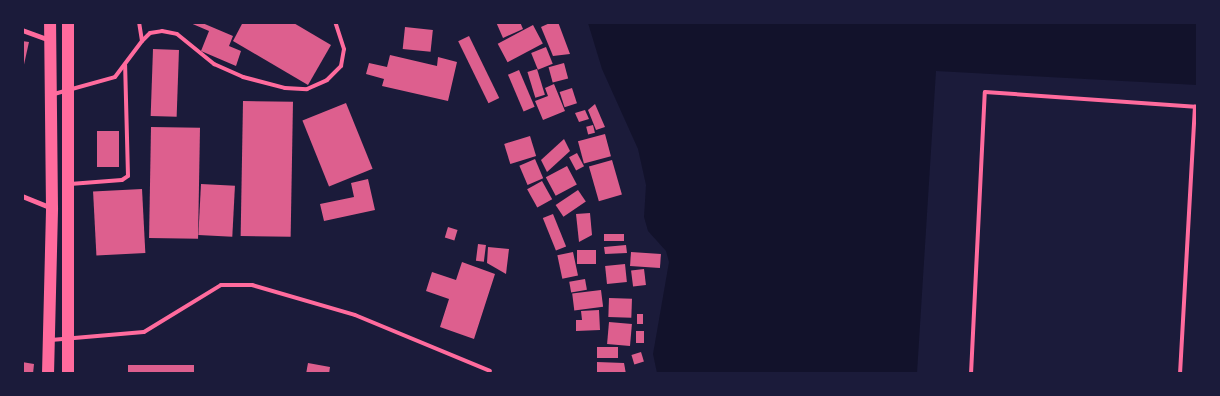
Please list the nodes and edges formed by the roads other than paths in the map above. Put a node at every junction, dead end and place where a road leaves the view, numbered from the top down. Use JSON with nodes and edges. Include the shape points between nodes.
{"nodes":[{"id":1,"x":50,"y":22,"type":"edge"},
{"id":2,"x":68,"y":22,"type":"edge"},
{"id":3,"x":139,"y":22,"type":"edge"},
{"id":4,"x":335,"y":22,"type":"edge"},
{"id":5,"x":22,"y":30,"type":"edge"},
{"id":6,"x":50,"y":40,"type":"junction"},
{"id":7,"x":142,"y":40,"type":"junction"},
{"id":8,"x":124,"y":64,"type":"junction"},
{"id":9,"x":69,"y":90,"type":"junction"},
{"id":10,"x":52,"y":95,"type":"junction"},
{"id":11,"x":1196,"y":107,"type":"edge"},
{"id":12,"x":68,"y":184,"type":"junction"},
{"id":13,"x":22,"y":196,"type":"edge"},
{"id":14,"x":52,"y":208,"type":"junction"},
{"id":15,"x":69,"y":339,"type":"junction"},
{"id":16,"x":48,"y":340,"type":"junction"},
{"id":17,"x":490,"y":371,"type":"dead end"},
{"id":18,"x":48,"y":374,"type":"edge"},
{"id":19,"x":68,"y":374,"type":"edge"},
{"id":20,"x":971,"y":374,"type":"edge"},
{"id":21,"x":1180,"y":374,"type":"edge"}],
"edges":[{"from":1,"to":6,"type":"main road"},
{"from":2,"to":9,"type":"main road"},
{"from":3,"to":7,"type":"lane"},
{"from":4,"to":7,"type":"lane","via":[[344,49],[341,66],[327,80],[307,90],[285,88],[214,64],[177,34],[156,32]]},
{"from":5,"to":6,"type":"street"},
{"from":6,"to":10,"type":"main road"},
{"from":7,"to":8,"type":"lane"},
{"from":8,"to":9,"type":"lane","via":[[115,77]]},
{"from":8,"to":12,"type":"lane","via":[[128,176],[122,180]]},
{"from":9,"to":10,"type":"lane"},
{"from":9,"to":12,"type":"main road"},
{"from":10,"to":14,"type":"main road"},
{"from":11,"to":20,"type":"lane","via":[[985,92]]},
{"from":11,"to":21,"type":"lane"},
{"from":12,"to":15,"type":"main road"},
{"from":13,"to":14,"type":"street"},
{"from":14,"to":16,"type":"main road"},
{"from":15,"to":16,"type":"lane"},
{"from":15,"to":17,"type":"lane","via":[[144,332],[221,285],[252,285],[355,315]]},
{"from":15,"to":19,"type":"main road"},
{"from":16,"to":18,"type":"main road"}]}
